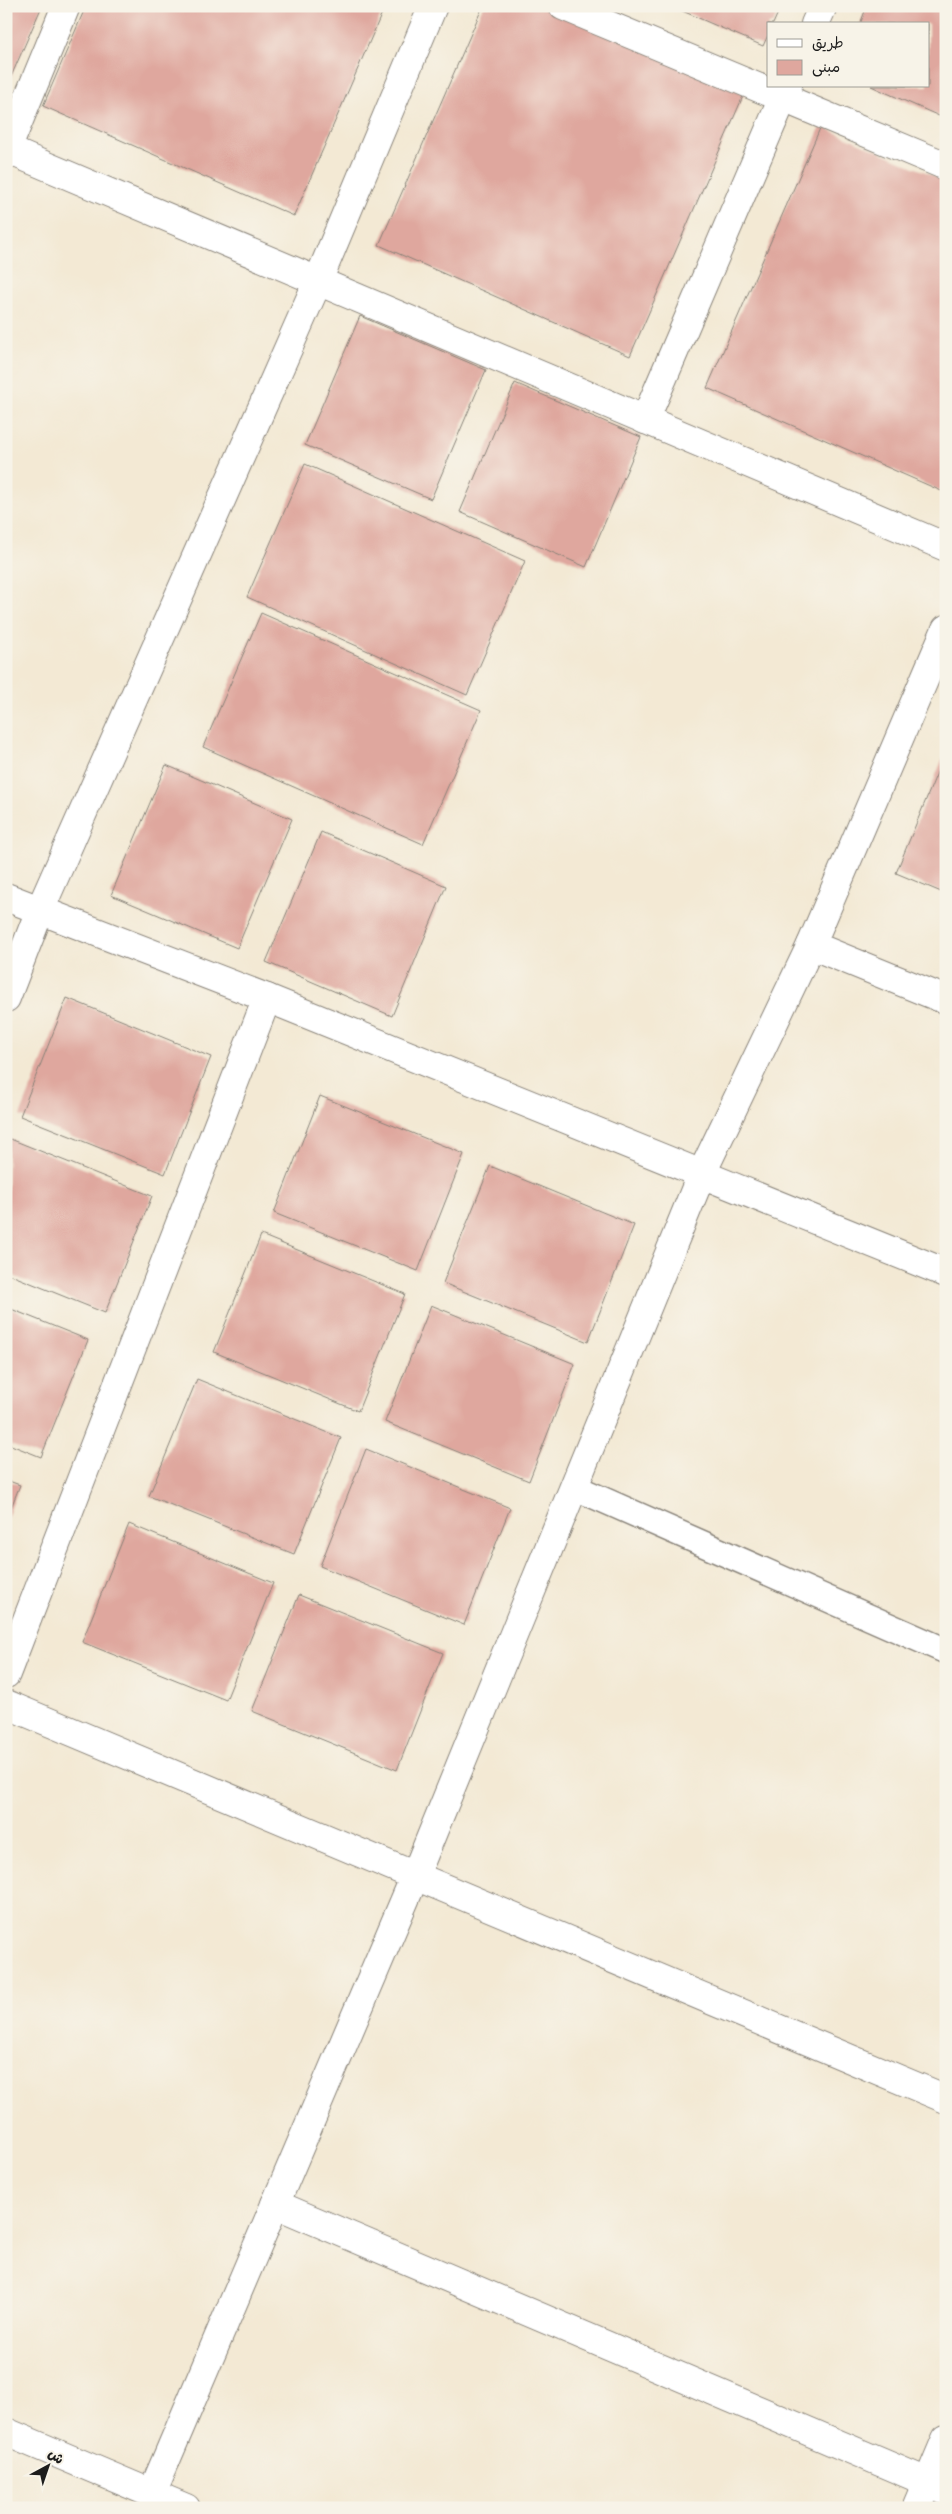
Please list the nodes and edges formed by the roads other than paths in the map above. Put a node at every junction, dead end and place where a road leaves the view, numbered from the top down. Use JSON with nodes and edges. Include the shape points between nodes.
{"nodes":[{"id":1,"x":66,"y":6,"type":"edge"},
{"id":2,"x":433,"y":6,"type":"edge"},
{"id":3,"x":563,"y":6,"type":"edge"},
{"id":4,"x":823,"y":6,"type":"edge"},
{"id":5,"x":816,"y":22,"type":"edge"},
{"id":6,"x":767,"y":85,"type":"edge"},
{"id":7,"x":786,"y":92,"type":"edge"},
{"id":8,"x":7,"y":150,"type":"edge"},
{"id":9,"x":946,"y":166,"type":"edge"},
{"id":10,"x":318,"y":281,"type":"junction"},
{"id":11,"x":645,"y":420,"type":"junction"},
{"id":12,"x":946,"y":548,"type":"edge"},
{"id":13,"x":946,"y":629,"type":"edge"},
{"id":14,"x":6,"y":897,"type":"edge"},
{"id":15,"x":40,"y":910,"type":"junction"},
{"id":16,"x":811,"y":944,"type":"junction"},
{"id":17,"x":6,"y":998,"type":"edge"},
{"id":18,"x":267,"y":998,"type":"junction"},
{"id":19,"x":946,"y":1000,"type":"edge"},
{"id":20,"x":702,"y":1173,"type":"junction"},
{"id":21,"x":946,"y":1273,"type":"edge"},
{"id":22,"x":574,"y":1488,"type":"junction"},
{"id":23,"x":946,"y":1651,"type":"edge"},
{"id":24,"x":6,"y":1674,"type":"edge"},
{"id":25,"x":6,"y":1704,"type":"edge"},
{"id":26,"x":415,"y":1876,"type":"junction"},
{"id":27,"x":946,"y":2099,"type":"edge"},
{"id":28,"x":275,"y":2204,"type":"junction"},
{"id":29,"x":6,"y":2432,"type":"edge"},
{"id":30,"x":946,"y":2440,"type":"edge"},
{"id":31,"x":937,"y":2486,"type":"edge"},
{"id":32,"x":152,"y":2493,"type":"junction"},
{"id":33,"x":186,"y":2508,"type":"edge"},
{"id":34,"x":917,"y":2508,"type":"edge"}],
"edges":[{"from":1,"to":8,"type":"street"},
{"from":2,"to":10,"type":"street"},
{"from":3,"to":6,"type":"street"},
{"from":4,"to":5,"type":"street"},
{"from":7,"to":9,"type":"street"},
{"from":7,"to":11,"type":"street"},
{"from":8,"to":10,"type":"street"},
{"from":10,"to":11,"type":"street"},
{"from":10,"to":15,"type":"street"},
{"from":11,"to":12,"type":"street"},
{"from":13,"to":16,"type":"street"},
{"from":14,"to":15,"type":"street"},
{"from":15,"to":17,"type":"street"},
{"from":15,"to":18,"type":"street"},
{"from":16,"to":19,"type":"street"},
{"from":16,"to":20,"type":"street"},
{"from":18,"to":20,"type":"street"},
{"from":18,"to":24,"type":"street"},
{"from":20,"to":21,"type":"street"},
{"from":20,"to":22,"type":"street"},
{"from":22,"to":23,"type":"lane"},
{"from":22,"to":26,"type":"street"},
{"from":25,"to":26,"type":"street"},
{"from":26,"to":27,"type":"street"},
{"from":26,"to":28,"type":"street"},
{"from":28,"to":31,"type":"street"},
{"from":28,"to":32,"type":"street"},
{"from":29,"to":32,"type":"street"},
{"from":30,"to":31,"type":"street"},
{"from":31,"to":34,"type":"street"},
{"from":32,"to":33,"type":"street"}]}
